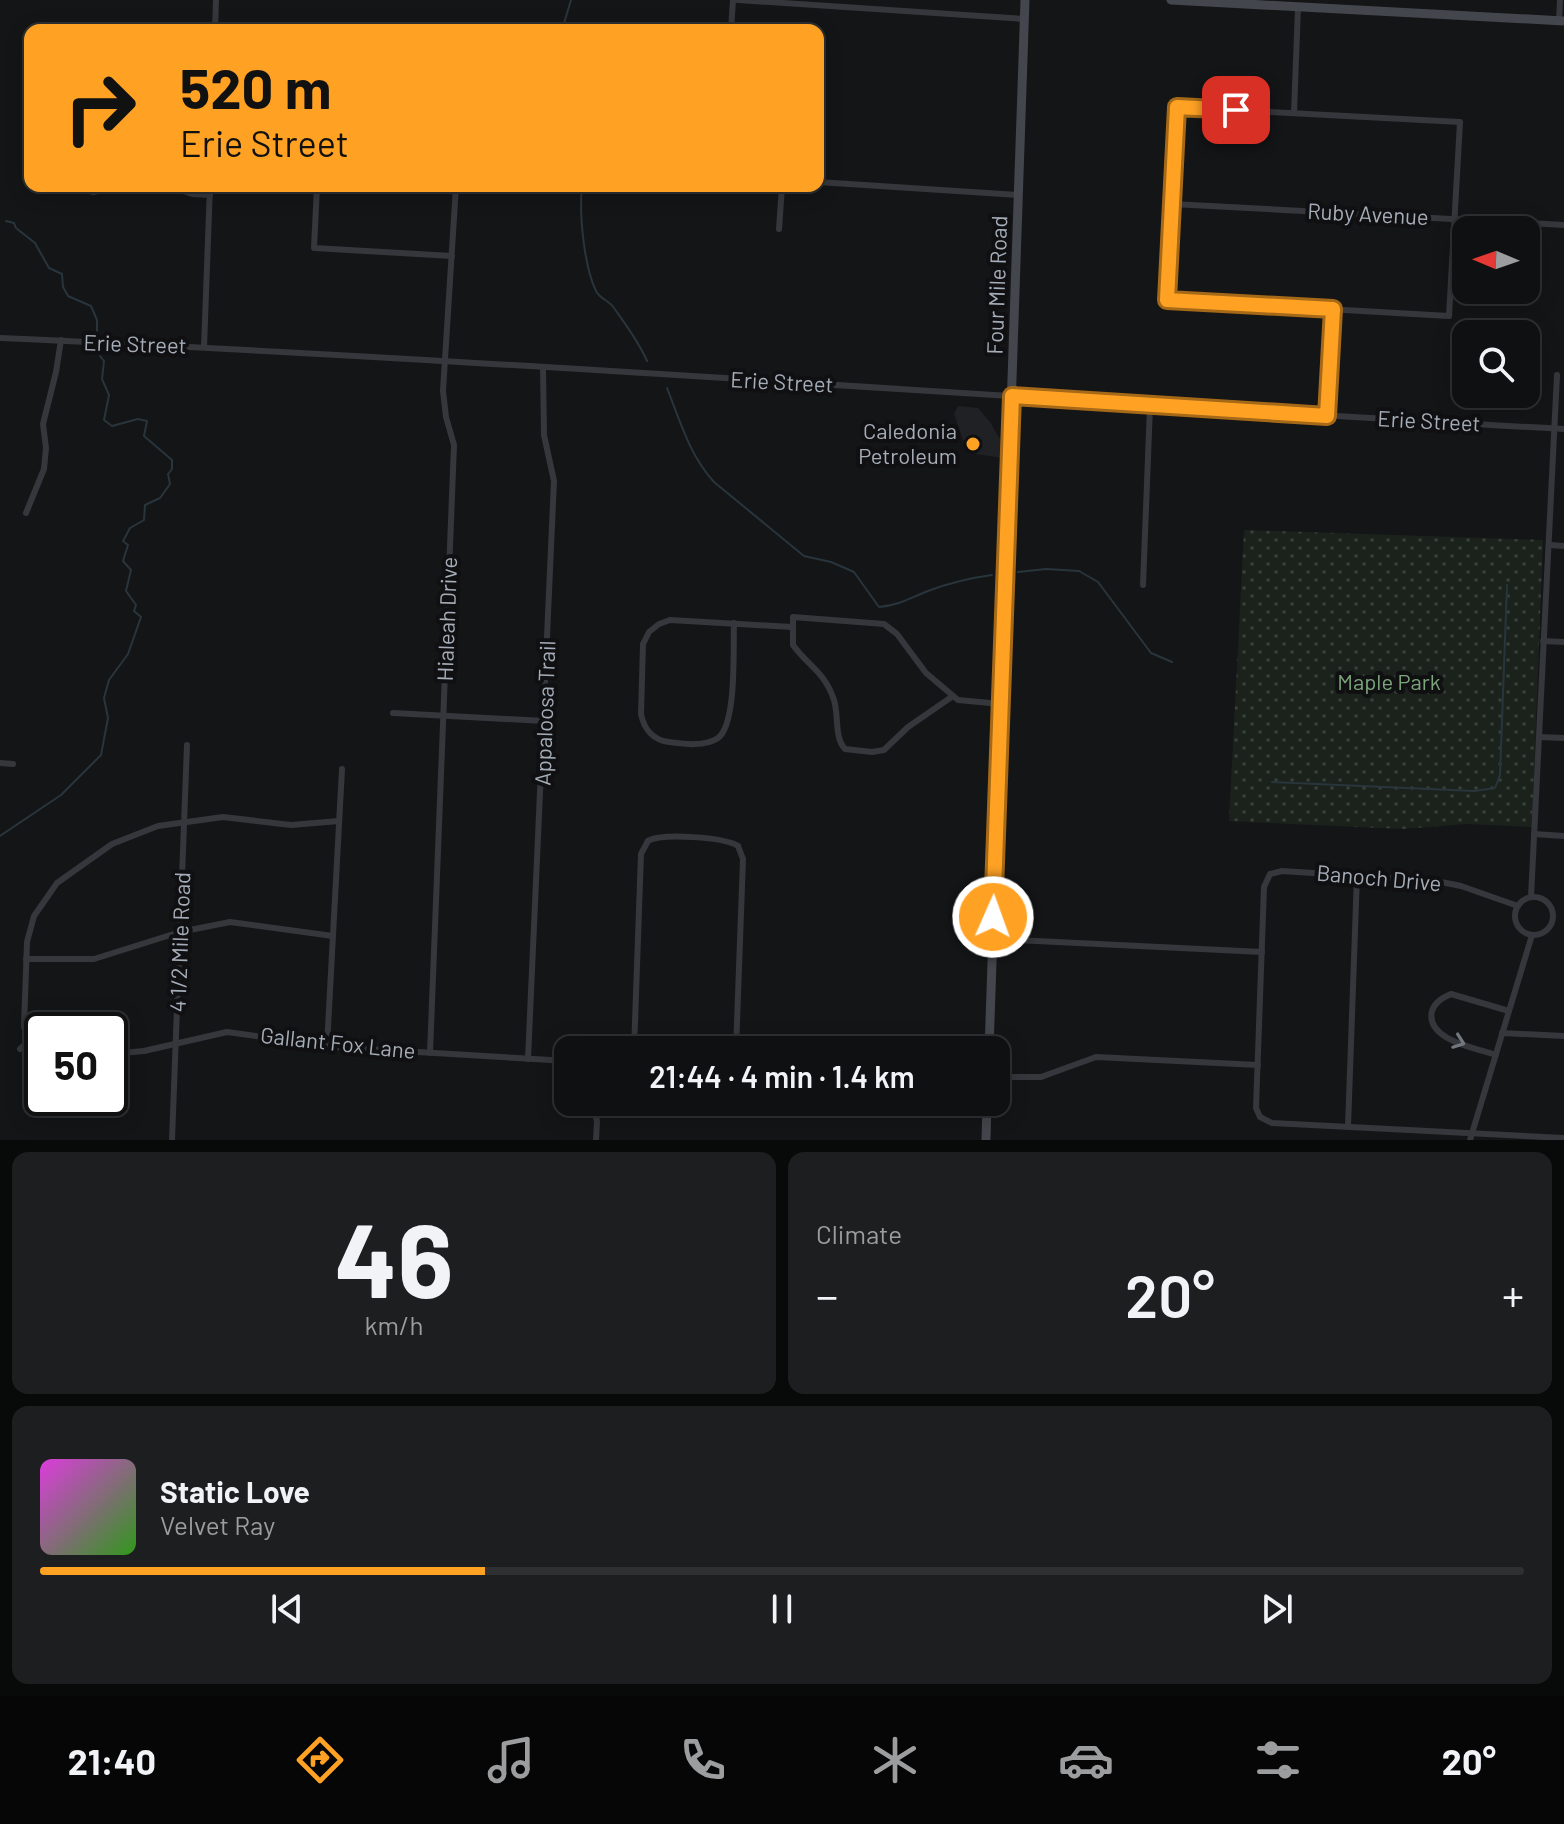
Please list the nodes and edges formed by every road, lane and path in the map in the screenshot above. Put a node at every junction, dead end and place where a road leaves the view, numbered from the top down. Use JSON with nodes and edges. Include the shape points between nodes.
{"nodes":[{"id":1,"x":216,"y":0,"type":"edge"},
{"id":2,"x":736,"y":0,"type":"edge"},
{"id":3,"x":1025,"y":0,"type":"edge"},
{"id":4,"x":1171,"y":0,"type":"edge"},
{"id":5,"x":1560,"y":0,"type":"edge"},
{"id":6,"x":1218,"y":1,"type":"edge"},
{"id":7,"x":1298,"y":7,"type":"junction"},
{"id":8,"x":1024,"y":19,"type":"junction"},
{"id":9,"x":1561,"y":21,"type":"edge"},
{"id":10,"x":215,"y":24,"type":"edge"},
{"id":11,"x":732,"y":24,"type":"edge"},
{"id":12,"x":1294,"y":113,"type":"junction"},
{"id":13,"x":824,"y":182,"type":"edge"},
{"id":14,"x":186,"y":192,"type":"edge"},
{"id":15,"x":317,"y":192,"type":"edge"},
{"id":16,"x":456,"y":192,"type":"edge"},
{"id":17,"x":782,"y":192,"type":"edge"},
{"id":18,"x":210,"y":195,"type":"joint"},
{"id":19,"x":1018,"y":195,"type":"junction"},
{"id":20,"x":1172,"y":204,"type":"junction"},
{"id":21,"x":1455,"y":216,"type":"edge"},
{"id":22,"x":1452,"y":219,"type":"edge"},
{"id":23,"x":1540,"y":224,"type":"edge"},
{"id":24,"x":1564,"y":225,"type":"edge"},
{"id":25,"x":779,"y":229,"type":"dead end"},
{"id":26,"x":452,"y":256,"type":"junction"},
{"id":27,"x":1452,"y":268,"type":"edge"},
{"id":28,"x":1333,"y":309,"type":"junction"},
{"id":29,"x":0,"y":338,"type":"edge"},
{"id":30,"x":61,"y":340,"type":"junction"},
{"id":31,"x":204,"y":347,"type":"junction"},
{"id":32,"x":445,"y":361,"type":"junction"},
{"id":33,"x":543,"y":368,"type":"junction"},
{"id":34,"x":1557,"y":375,"type":"dead end"},
{"id":35,"x":1012,"y":396,"type":"junction"},
{"id":36,"x":1150,"y":406,"type":"junction"},
{"id":37,"x":1327,"y":416,"type":"junction"},
{"id":38,"x":1554,"y":428,"type":"junction"},
{"id":39,"x":1564,"y":429,"type":"edge"},
{"id":40,"x":26,"y":513,"type":"dead end"},
{"id":41,"x":1550,"y":545,"type":"junction"},
{"id":42,"x":1564,"y":546,"type":"edge"},
{"id":43,"x":1143,"y":585,"type":"dead end"},
{"id":44,"x":734,"y":623,"type":"junction"},
{"id":45,"x":792,"y":627,"type":"junction"},
{"id":46,"x":1543,"y":641,"type":"junction"},
{"id":47,"x":1564,"y":642,"type":"edge"},
{"id":48,"x":953,"y":696,"type":"junction"},
{"id":49,"x":1001,"y":704,"type":"junction"},
{"id":50,"x":393,"y":713,"type":"dead end"},
{"id":51,"x":443,"y":715,"type":"junction"},
{"id":52,"x":545,"y":721,"type":"junction"},
{"id":53,"x":1539,"y":737,"type":"junction"},
{"id":54,"x":1564,"y":738,"type":"edge"},
{"id":55,"x":187,"y":745,"type":"dead end"},
{"id":56,"x":0,"y":763,"type":"edge"},
{"id":57,"x":13,"y":764,"type":"dead end"},
{"id":58,"x":342,"y":769,"type":"dead end"},
{"id":59,"x":339,"y":821,"type":"junction"},
{"id":60,"x":185,"y":822,"type":"junction"},
{"id":61,"x":641,"y":834,"type":"dead end"},
{"id":62,"x":1534,"y":834,"type":"junction"},
{"id":63,"x":1564,"y":836,"type":"edge"},
{"id":64,"x":745,"y":840,"type":"dead end"},
{"id":65,"x":648,"y":841,"type":"junction"},
{"id":66,"x":738,"y":846,"type":"junction"},
{"id":67,"x":1357,"y":875,"type":"junction"},
{"id":68,"x":1531,"y":897,"type":"junction"},
{"id":69,"x":1518,"y":906,"type":"junction"},
{"id":70,"x":1552,"y":921,"type":"junction"},
{"id":71,"x":1564,"y":924,"type":"edge"},
{"id":72,"x":180,"y":932,"type":"junction"},
{"id":73,"x":1532,"y":935,"type":"junction"},
{"id":74,"x":333,"y":936,"type":"junction"},
{"id":75,"x":993,"y":939,"type":"junction"},
{"id":76,"x":1262,"y":952,"type":"junction"},
{"id":77,"x":26,"y":959,"type":"junction"},
{"id":78,"x":1509,"y":1011,"type":"junction"},
{"id":79,"x":24,"y":1023,"type":"edge"},
{"id":80,"x":1502,"y":1033,"type":"junction"},
{"id":81,"x":634,"y":1036,"type":"edge"},
{"id":82,"x":737,"y":1036,"type":"edge"},
{"id":83,"x":990,"y":1036,"type":"edge"},
{"id":84,"x":1564,"y":1036,"type":"edge"},
{"id":85,"x":176,"y":1043,"type":"junction"},
{"id":86,"x":24,"y":1045,"type":"edge"},
{"id":87,"x":327,"y":1046,"type":"junction"},
{"id":88,"x":20,"y":1049,"type":"dead end"},
{"id":89,"x":128,"y":1052,"type":"edge"},
{"id":90,"x":430,"y":1053,"type":"junction"},
{"id":91,"x":1496,"y":1055,"type":"junction"},
{"id":92,"x":528,"y":1059,"type":"junction"},
{"id":93,"x":554,"y":1060,"type":"edge"},
{"id":94,"x":1258,"y":1065,"type":"junction"},
{"id":95,"x":1010,"y":1077,"type":"edge"},
{"id":96,"x":595,"y":1116,"type":"edge"},
{"id":97,"x":987,"y":1116,"type":"edge"},
{"id":98,"x":1348,"y":1127,"type":"junction"},
{"id":99,"x":1471,"y":1137,"type":"edge"},
{"id":100,"x":1564,"y":1138,"type":"edge"},
{"id":101,"x":172,"y":1140,"type":"edge"},
{"id":102,"x":596,"y":1140,"type":"edge"},
{"id":103,"x":986,"y":1140,"type":"edge"}],
"edges":[{"from":1,"to":10,"type":"street"},
{"from":2,"to":8,"type":"street"},
{"from":2,"to":11,"type":"street"},
{"from":3,"to":8,"type":"main road","name":"Four Mile Road"},
{"from":4,"to":6,"type":"main road"},
{"from":5,"to":9,"type":"street"},
{"from":6,"to":7,"type":"main road"},
{"from":7,"to":9,"type":"main road"},
{"from":7,"to":12,"type":"street"},
{"from":8,"to":19,"type":"main road","name":"Four Mile Road"},
{"from":12,"to":20,"type":"street","via":[[1177,107]]},
{"from":12,"to":21,"type":"street","via":[[1460,122]]},
{"from":13,"to":19,"type":"street"},
{"from":14,"to":18,"type":"street"},
{"from":15,"to":26,"type":"street","via":[[314,248]]},
{"from":16,"to":26,"type":"street","name":"Hialeah Drive"},
{"from":17,"to":25,"type":"street"},
{"from":18,"to":31,"type":"street"},
{"from":19,"to":35,"type":"main road","name":"Four Mile Road"},
{"from":20,"to":22,"type":"street","name":"Ruby Avenue"},
{"from":20,"to":28,"type":"street","via":[[1167,300]]},
{"from":23,"to":24,"type":"street","name":"Ruby Avenue"},
{"from":26,"to":32,"type":"street","name":"Hialeah Drive"},
{"from":27,"to":28,"type":"street","via":[[1449,316]]},
{"from":28,"to":37,"type":"street"},
{"from":29,"to":30,"type":"street","name":"Erie Street"},
{"from":30,"to":31,"type":"street","name":"Erie Street"},
{"from":30,"to":40,"type":"street","via":[[43,424],[44,469]]},
{"from":31,"to":32,"type":"street","name":"Erie Street"},
{"from":32,"to":33,"type":"street","name":"Erie Street"},
{"from":32,"to":51,"type":"street","name":"Hialeah Drive","via":[[444,405],[454,445]]},
{"from":33,"to":35,"type":"street","name":"Erie Street"},
{"from":33,"to":52,"type":"street","name":"Appaloosa Trail","via":[[544,435],[554,481]]},
{"from":34,"to":38,"type":"street"},
{"from":35,"to":36,"type":"street","name":"Erie Street"},
{"from":35,"to":49,"type":"main road","name":"Four Mile Road"},
{"from":36,"to":37,"type":"street","name":"Erie Street"},
{"from":36,"to":43,"type":"street"},
{"from":37,"to":38,"type":"street","name":"Erie Street"},
{"from":38,"to":39,"type":"street","name":"Erie Street"},
{"from":38,"to":41,"type":"street"},
{"from":41,"to":42,"type":"street"},
{"from":41,"to":46,"type":"street"},
{"from":44,"to":44,"type":"street","via":[[670,620],[649,632],[643,644],[641,714],[652,735],[667,742],[701,744],[723,733],[729,717]]},
{"from":44,"to":45,"type":"street"},
{"from":45,"to":48,"type":"street","via":[[793,617],[884,624]]},
{"from":45,"to":48,"type":"street","via":[[793,645],[829,689],[839,741],[850,751],[884,750]]},
{"from":46,"to":47,"type":"street"},
{"from":46,"to":53,"type":"street"},
{"from":48,"to":49,"type":"street","via":[[964,702]]},
{"from":49,"to":75,"type":"main road","name":"Four Mile Road"},
{"from":50,"to":51,"type":"street"},
{"from":51,"to":52,"type":"street"},
{"from":51,"to":90,"type":"street","name":"Hialeah Drive"},
{"from":52,"to":92,"type":"street","name":"Appaloosa Trail"},
{"from":53,"to":54,"type":"street"},
{"from":53,"to":62,"type":"street"},
{"from":55,"to":60,"type":"street","name":"4 1/2 Mile Road"},
{"from":56,"to":57,"type":"street"},
{"from":58,"to":59,"type":"street"},
{"from":59,"to":60,"type":"street","via":[[291,825],[223,817]]},
{"from":59,"to":74,"type":"street"},
{"from":60,"to":72,"type":"street","name":"4 1/2 Mile Road"},
{"from":60,"to":77,"type":"street","via":[[126,836],[57,883],[34,916]]},
{"from":61,"to":65,"type":"street"},
{"from":62,"to":63,"type":"street"},
{"from":62,"to":68,"type":"street"},
{"from":64,"to":66,"type":"street"},
{"from":65,"to":66,"type":"street","via":[[726,840]]},
{"from":65,"to":81,"type":"street","via":[[641,854]]},
{"from":66,"to":82,"type":"street","via":[[743,859]]},
{"from":67,"to":69,"type":"street","name":"Banoch Drive","via":[[1436,881]]},
{"from":67,"to":76,"type":"street","name":"Banoch Drive","via":[[1274,872],[1265,883]]},
{"from":67,"to":98,"type":"street"},
{"from":68,"to":69,"type":"street"},
{"from":68,"to":70,"type":"street","via":[[1548,903]]},
{"from":69,"to":73,"type":"street","via":[[1517,924]]},
{"from":70,"to":71,"type":"street"},
{"from":70,"to":73,"type":"street","via":[[1546,931]]},
{"from":72,"to":74,"type":"street","via":[[245,922]]},
{"from":72,"to":77,"type":"street","via":[[94,959]]},
{"from":72,"to":85,"type":"street","name":"4 1/2 Mile Road"},
{"from":73,"to":78,"type":"street"},
{"from":74,"to":87,"type":"street"},
{"from":75,"to":76,"type":"street"},
{"from":75,"to":83,"type":"main road","name":"Four Mile Road"},
{"from":76,"to":94,"type":"street"},
{"from":77,"to":79,"type":"street"},
{"from":78,"to":80,"type":"street"},
{"from":78,"to":91,"type":"street","one_way":true,"via":[[1451,994],[1432,1011],[1440,1035]]},
{"from":80,"to":84,"type":"street"},
{"from":80,"to":91,"type":"street"},
{"from":85,"to":87,"type":"street","name":"Gallant Fox Lane","via":[[227,1032]]},
{"from":85,"to":89,"type":"street","name":"Gallant Fox Lane"},
{"from":85,"to":101,"type":"street","name":"4 1/2 Mile Road"},
{"from":86,"to":88,"type":"street"},
{"from":87,"to":90,"type":"street","name":"Gallant Fox Lane"},
{"from":90,"to":92,"type":"street","name":"Gallant Fox Lane"},
{"from":91,"to":99,"type":"street"},
{"from":92,"to":93,"type":"street","name":"Gallant Fox Lane"},
{"from":94,"to":95,"type":"street","via":[[1096,1057],[1041,1077]]},
{"from":94,"to":98,"type":"street","via":[[1258,1114],[1263,1120]]},
{"from":96,"to":102,"type":"street"},
{"from":97,"to":103,"type":"main road"},
{"from":98,"to":99,"type":"street"},
{"from":99,"to":100,"type":"street"}]}
